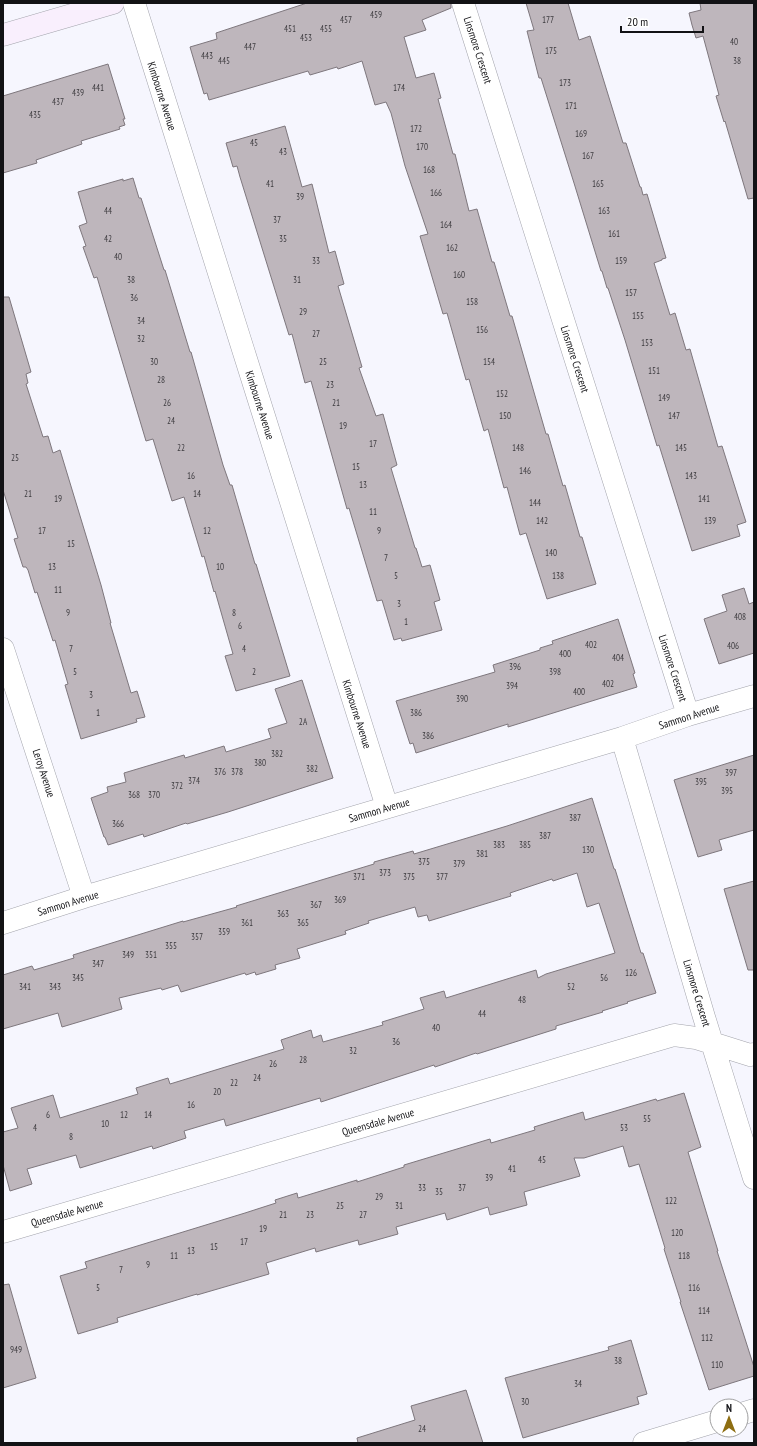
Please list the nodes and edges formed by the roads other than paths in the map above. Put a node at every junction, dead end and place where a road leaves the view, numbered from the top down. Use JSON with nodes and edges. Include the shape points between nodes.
{"nodes":[{"id":1,"x":113,"y":3,"type":"edge"},
{"id":2,"x":134,"y":3,"type":"edge"},
{"id":3,"x":463,"y":3,"type":"edge"},
{"id":4,"x":3,"y":35,"type":"edge"},
{"id":5,"x":3,"y":649,"type":"edge"},
{"id":6,"x":754,"y":696,"type":"edge"},
{"id":7,"x":688,"y":715,"type":"junction"},
{"id":8,"x":622,"y":738,"type":"junction"},
{"id":9,"x":387,"y":807,"type":"junction"},
{"id":10,"x":84,"y":897,"type":"junction"},
{"id":11,"x":3,"y":923,"type":"edge"},
{"id":12,"x":712,"y":1044,"type":"junction"},
{"id":13,"x":754,"y":1054,"type":"edge"},
{"id":14,"x":754,"y":1178,"type":"edge"},
{"id":15,"x":3,"y":1232,"type":"edge"},
{"id":16,"x":709,"y":1423,"type":"edge"},
{"id":17,"x":644,"y":1443,"type":"edge"}],
"edges":[{"from":1,"to":4,"type":"street"},
{"from":2,"to":9,"type":"street","name":"Kimbourne Avenue"},
{"from":3,"to":7,"type":"street","name":"Linsmore Crescent"},
{"from":5,"to":10,"type":"street","name":"Leroy Avenue"},
{"from":6,"to":7,"type":"street","name":"Sammon Avenue"},
{"from":7,"to":8,"type":"street","name":"Sammon Avenue"},
{"from":8,"to":9,"type":"street","name":"Sammon Avenue"},
{"from":8,"to":12,"type":"street","name":"Linsmore Crescent"},
{"from":9,"to":10,"type":"street","name":"Sammon Avenue"},
{"from":10,"to":11,"type":"street","name":"Sammon Avenue"},
{"from":12,"to":13,"type":"street","name":"Queensdale Avenue"},
{"from":12,"to":14,"type":"street","name":"Linsmore Crescent"},
{"from":12,"to":15,"type":"street","name":"Queensdale Avenue","via":[[696,1038],[674,1035]]},
{"from":16,"to":17,"type":"street"}]}
